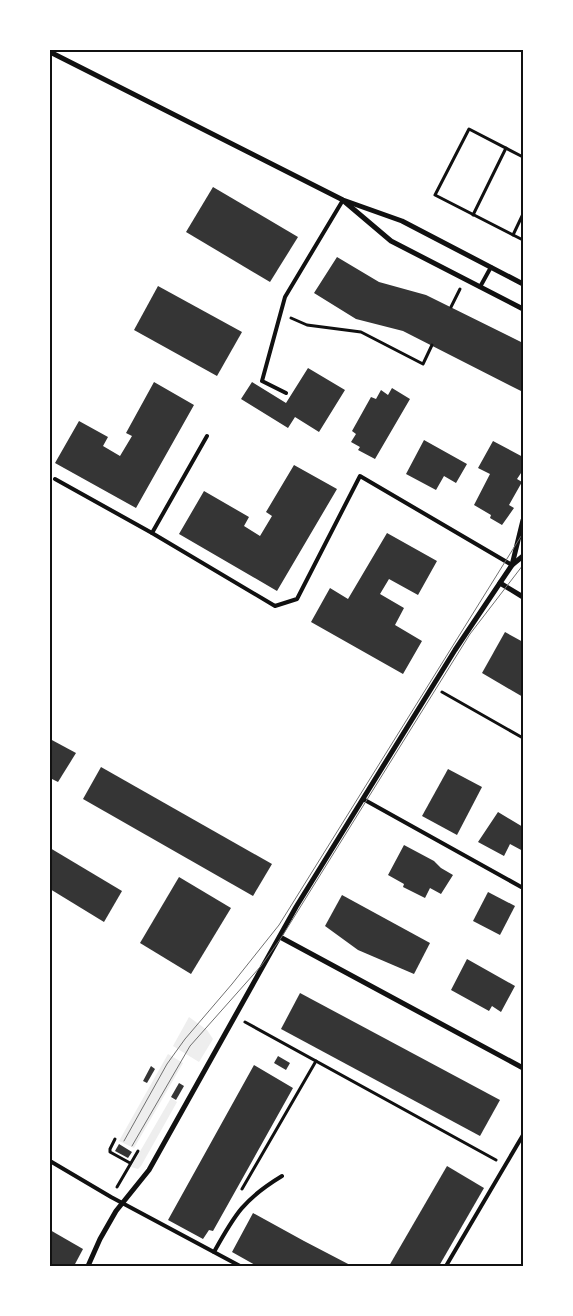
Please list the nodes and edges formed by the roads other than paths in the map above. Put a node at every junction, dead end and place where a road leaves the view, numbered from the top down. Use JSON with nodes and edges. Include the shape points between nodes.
{"nodes":[{"id":1,"x":50,"y":52,"type":"edge"},
{"id":2,"x":58,"y":52,"type":"edge"},
{"id":3,"x":343,"y":200,"type":"junction"},
{"id":4,"x":491,"y":267,"type":"junction"},
{"id":5,"x":523,"y":284,"type":"edge"},
{"id":6,"x":480,"y":287,"type":"junction"},
{"id":7,"x":523,"y":309,"type":"edge"},
{"id":8,"x":286,"y":393,"type":"dead end"},
{"id":9,"x":207,"y":436,"type":"dead end"},
{"id":10,"x":55,"y":479,"type":"dead end"},
{"id":11,"x":523,"y":520,"type":"edge"},
{"id":12,"x":152,"y":533,"type":"junction"},
{"id":13,"x":523,"y":556,"type":"edge"},
{"id":14,"x":512,"y":565,"type":"junction"},
{"id":15,"x":500,"y":583,"type":"junction"},
{"id":16,"x":523,"y":597,"type":"edge"},
{"id":17,"x":363,"y":799,"type":"junction"},
{"id":18,"x":523,"y":888,"type":"edge"},
{"id":19,"x":280,"y":937,"type":"junction"},
{"id":20,"x":523,"y":1068,"type":"edge"},
{"id":21,"x":523,"y":1134,"type":"edge"},
{"id":22,"x":50,"y":1161,"type":"edge"},
{"id":23,"x":282,"y":1176,"type":"dead end"},
{"id":24,"x":122,"y":1203,"type":"junction"},
{"id":25,"x":214,"y":1252,"type":"junction"},
{"id":26,"x":88,"y":1266,"type":"edge"},
{"id":27,"x":240,"y":1266,"type":"edge"},
{"id":28,"x":446,"y":1266,"type":"edge"}],
"edges":[{"from":1,"to":2,"type":"street"},
{"from":2,"to":3,"type":"street"},
{"from":3,"to":4,"type":"street","via":[[402,220]]},
{"from":3,"to":6,"type":"street","via":[[391,241]]},
{"from":3,"to":8,"type":"lane","via":[[285,297],[262,381]]},
{"from":4,"to":5,"type":"street"},
{"from":4,"to":6,"type":"lane"},
{"from":6,"to":7,"type":"street"},
{"from":9,"to":12,"type":"lane"},
{"from":10,"to":12,"type":"lane"},
{"from":11,"to":14,"type":"street"},
{"from":12,"to":14,"type":"lane","via":[[275,606],[296,599],[360,476]]},
{"from":13,"to":14,"type":"street"},
{"from":14,"to":15,"type":"street"},
{"from":15,"to":16,"type":"street"},
{"from":15,"to":17,"type":"street"},
{"from":17,"to":18,"type":"lane"},
{"from":17,"to":19,"type":"street"},
{"from":19,"to":20,"type":"street"},
{"from":19,"to":24,"type":"street","via":[[150,1170]]},
{"from":21,"to":28,"type":"lane"},
{"from":22,"to":24,"type":"lane"},
{"from":23,"to":25,"type":"lane","via":[[247,1201]]},
{"from":24,"to":25,"type":"lane"},
{"from":24,"to":26,"type":"street"},
{"from":25,"to":27,"type":"lane"}]}
